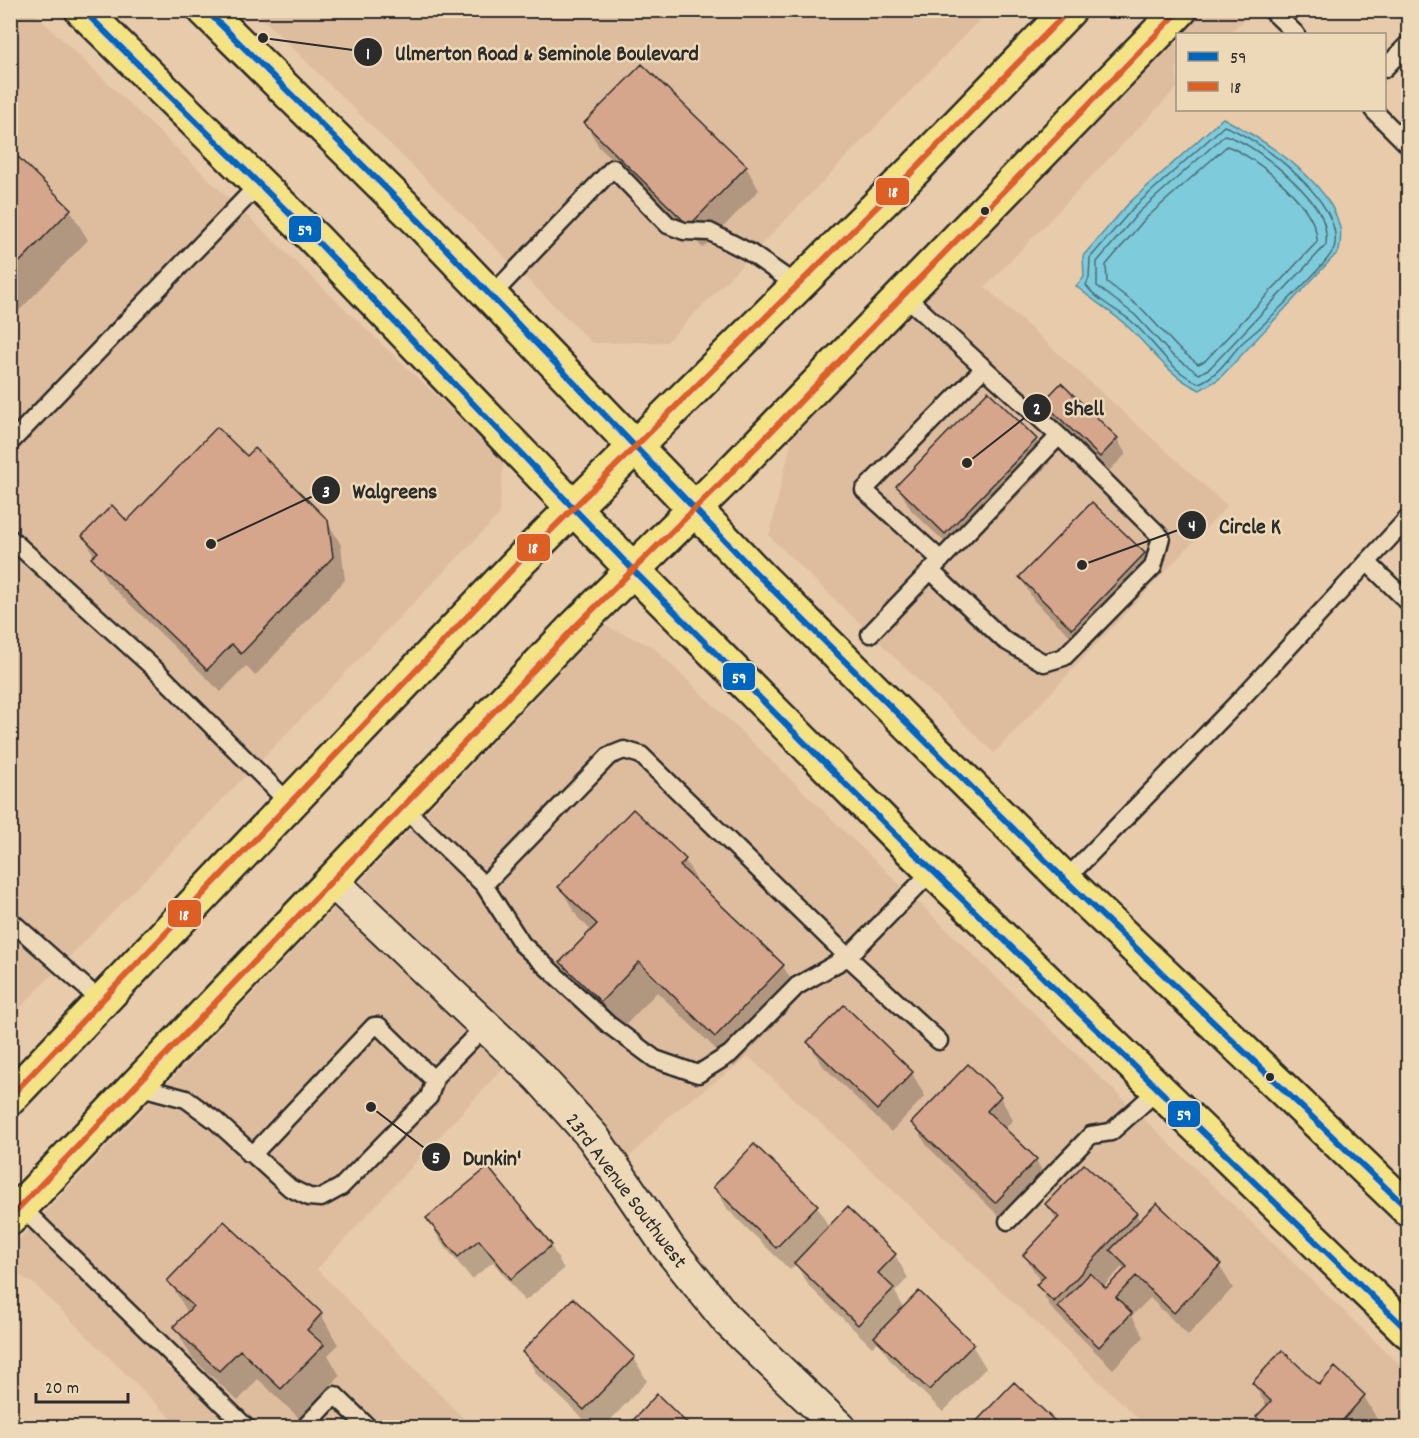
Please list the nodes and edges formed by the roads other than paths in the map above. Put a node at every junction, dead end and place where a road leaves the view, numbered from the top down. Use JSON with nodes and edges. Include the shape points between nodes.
{"nodes":[{"id":1,"x":82,"y":10,"type":"edge"},
{"id":2,"x":205,"y":10,"type":"edge"},
{"id":3,"x":1180,"y":10,"type":"edge"},
{"id":4,"x":1272,"y":10,"type":"edge"},
{"id":5,"x":1063,"y":15,"type":"edge"},
{"id":6,"x":1295,"y":33,"type":"edge"},
{"id":7,"x":1408,"y":44,"type":"edge"},
{"id":8,"x":1386,"y":67,"type":"edge"},
{"id":9,"x":1374,"y":111,"type":"edge"},
{"id":10,"x":1408,"y":145,"type":"edge"},
{"id":11,"x":259,"y":184,"type":"junction"},
{"id":12,"x":798,"y":286,"type":"junction"},
{"id":13,"x":904,"y":295,"type":"junction"},
{"id":14,"x":491,"y":296,"type":"junction"},
{"id":15,"x":984,"y":368,"type":"junction"},
{"id":16,"x":1059,"y":436,"type":"junction"},
{"id":17,"x":10,"y":443,"type":"edge"},
{"id":18,"x":634,"y":447,"type":"junction"},
{"id":19,"x":573,"y":507,"type":"junction"},
{"id":20,"x":694,"y":510,"type":"junction"},
{"id":21,"x":1408,"y":518,"type":"edge"},
{"id":22,"x":10,"y":538,"type":"edge"},
{"id":23,"x":1367,"y":562,"type":"junction"},
{"id":24,"x":936,"y":566,"type":"junction"},
{"id":25,"x":633,"y":570,"type":"junction"},
{"id":26,"x":1408,"y":602,"type":"edge"},
{"id":27,"x":870,"y":634,"type":"dead end"},
{"id":28,"x":290,"y":804,"type":"junction"},
{"id":29,"x":404,"y":807,"type":"junction"},
{"id":30,"x":933,"y":870,"type":"junction"},
{"id":31,"x":1065,"y":880,"type":"junction"},
{"id":32,"x":333,"y":881,"type":"junction"},
{"id":33,"x":484,"y":885,"type":"junction"},
{"id":34,"x":10,"y":920,"type":"edge"},
{"id":35,"x":848,"y":957,"type":"junction"},
{"id":36,"x":101,"y":1001,"type":"junction"},
{"id":37,"x":485,"y":1026,"type":"junction"},
{"id":38,"x":939,"y":1041,"type":"dead end"},
{"id":39,"x":436,"y":1076,"type":"junction"},
{"id":40,"x":138,"y":1086,"type":"junction"},
{"id":41,"x":1159,"y":1089,"type":"junction"},
{"id":42,"x":10,"y":1098,"type":"edge"},
{"id":43,"x":248,"y":1153,"type":"junction"},
{"id":44,"x":1408,"y":1209,"type":"edge"},
{"id":45,"x":16,"y":1212,"type":"edge"},
{"id":46,"x":1008,"y":1221,"type":"dead end"},
{"id":47,"x":1402,"y":1322,"type":"edge"},
{"id":48,"x":247,"y":1428,"type":"edge"},
{"id":49,"x":304,"y":1428,"type":"edge"},
{"id":50,"x":369,"y":1428,"type":"edge"},
{"id":51,"x":840,"y":1428,"type":"edge"}],
"edges":[{"from":1,"to":11,"type":"main road"},
{"from":2,"to":14,"type":"main road"},
{"from":3,"to":13,"type":"main road"},
{"from":4,"to":6,"type":"lane"},
{"from":5,"to":12,"type":"main road"},
{"from":7,"to":8,"type":"lane"},
{"from":9,"to":10,"type":"lane"},
{"from":11,"to":17,"type":"lane"},
{"from":11,"to":19,"type":"main road"},
{"from":12,"to":14,"type":"lane","via":[[749,252],[710,232],[684,231],[668,225],[613,168]]},
{"from":12,"to":18,"type":"main road"},
{"from":13,"to":15,"type":"lane"},
{"from":13,"to":20,"type":"main road"},
{"from":14,"to":18,"type":"main road"},
{"from":15,"to":16,"type":"lane"},
{"from":15,"to":24,"type":"lane","via":[[864,490]]},
{"from":16,"to":24,"type":"lane"},
{"from":16,"to":24,"type":"lane","via":[[1161,537],[1153,567],[1064,657],[1044,663],[1004,640]]},
{"from":18,"to":19,"type":"main road"},
{"from":18,"to":20,"type":"main road"},
{"from":19,"to":25,"type":"main road"},
{"from":19,"to":28,"type":"main road"},
{"from":20,"to":25,"type":"main road"},
{"from":20,"to":31,"type":"main road"},
{"from":21,"to":23,"type":"lane"},
{"from":22,"to":28,"type":"lane","via":[[159,673]]},
{"from":23,"to":26,"type":"lane"},
{"from":23,"to":31,"type":"lane","via":[[1232,709]]},
{"from":24,"to":27,"type":"lane"},
{"from":25,"to":29,"type":"main road"},
{"from":25,"to":30,"type":"main road"},
{"from":28,"to":36,"type":"main road"},
{"from":29,"to":32,"type":"main road"},
{"from":29,"to":33,"type":"lane"},
{"from":30,"to":35,"type":"lane"},
{"from":30,"to":41,"type":"main road"},
{"from":31,"to":44,"type":"main road"},
{"from":32,"to":37,"type":"street","name":"23rd Avenue Southwest"},
{"from":32,"to":40,"type":"main road"},
{"from":33,"to":35,"type":"lane","via":[[522,944],[609,1025],[655,1059],[699,1074],[730,1054],[797,986]]},
{"from":33,"to":35,"type":"lane","via":[[609,756],[624,750],[641,755]]},
{"from":34,"to":36,"type":"lane"},
{"from":35,"to":38,"type":"lane"},
{"from":36,"to":42,"type":"main road"},
{"from":37,"to":39,"type":"lane"},
{"from":37,"to":51,"type":"street","name":"23rd Avenue Southwest","via":[[539,1077],[593,1137],[668,1247],[728,1321]]},
{"from":39,"to":43,"type":"lane","via":[[429,1097],[331,1195],[309,1197],[298,1192]]},
{"from":39,"to":43,"type":"lane","via":[[430,1076],[379,1026],[374,1026],[255,1152]]},
{"from":40,"to":43,"type":"lane","via":[[186,1099],[216,1121]]},
{"from":40,"to":45,"type":"main road"},
{"from":41,"to":46,"type":"lane","via":[[1111,1132],[1091,1135]]},
{"from":41,"to":47,"type":"main road"},
{"from":45,"to":48,"type":"lane"},
{"from":49,"to":50,"type":"lane","via":[[335,1395]]}]}
